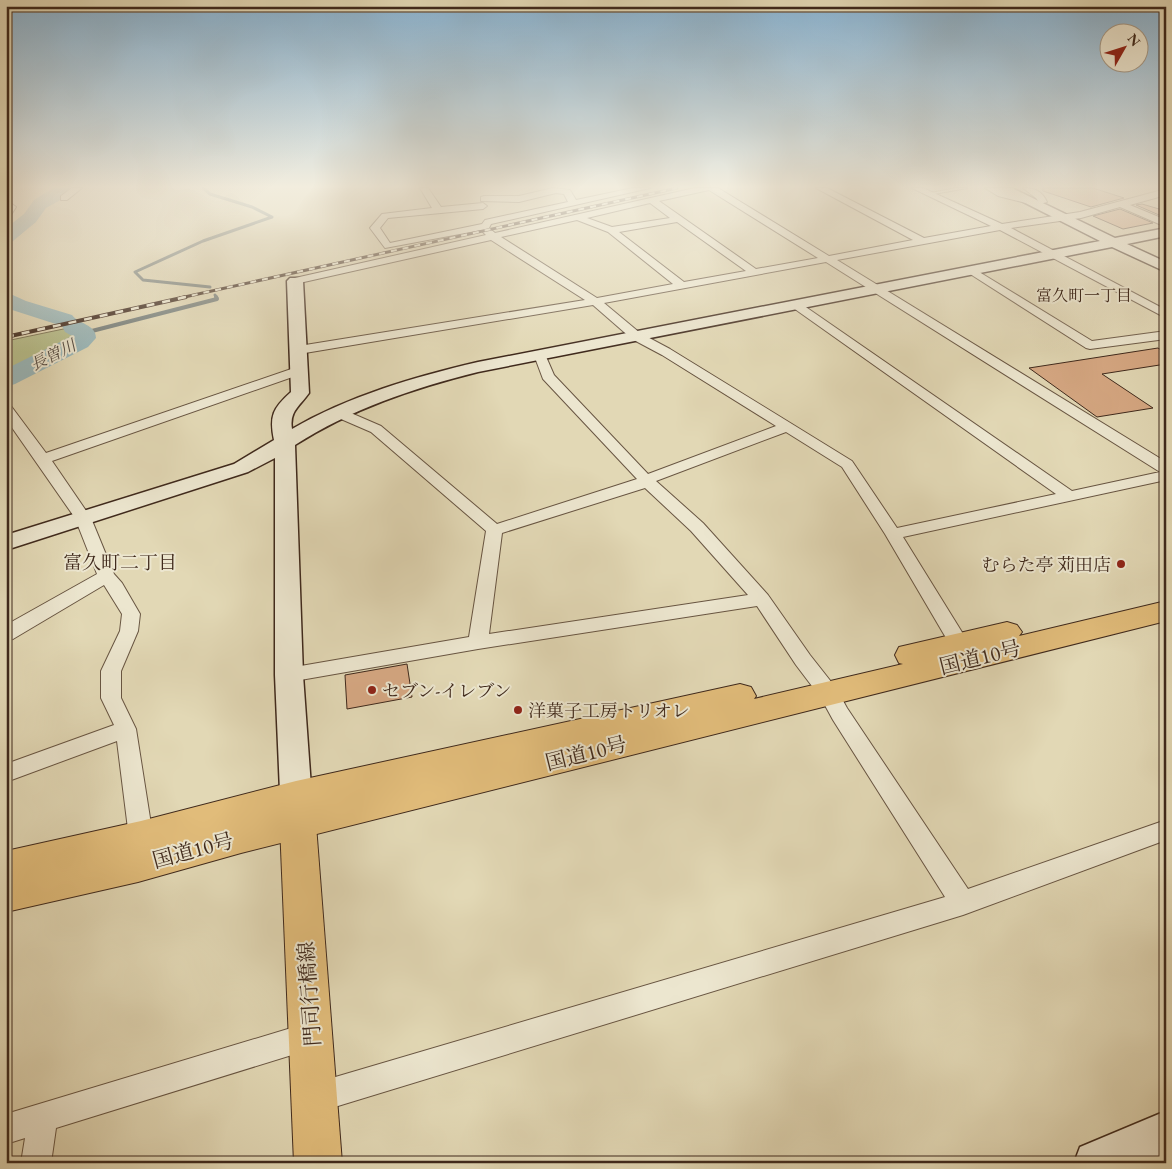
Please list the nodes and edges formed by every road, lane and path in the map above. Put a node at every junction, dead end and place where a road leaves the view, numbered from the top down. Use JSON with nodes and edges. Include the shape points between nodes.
{"nodes":[{"id":1,"x":469,"y":243,"type":"edge"},
{"id":2,"x":503,"y":243,"type":"edge"},
{"id":3,"x":627,"y":243,"type":"edge"},
{"id":4,"x":712,"y":243,"type":"edge"},
{"id":5,"x":801,"y":243,"type":"edge"},
{"id":6,"x":921,"y":243,"type":"edge"},
{"id":7,"x":1030,"y":243,"type":"edge"},
{"id":8,"x":1115,"y":243,"type":"edge"},
{"id":9,"x":1119,"y":243,"type":"edge"},
{"id":10,"x":1119,"y":243,"type":"edge"},
{"id":11,"x":1053,"y":255,"type":"junction"},
{"id":12,"x":828,"y":259,"type":"junction"},
{"id":13,"x":1166,"y":261,"type":"edge"},
{"id":14,"x":1166,"y":268,"type":"edge"},
{"id":15,"x":970,"y":270,"type":"junction"},
{"id":16,"x":754,"y":272,"type":"junction"},
{"id":17,"x":295,"y":282,"type":"joint"},
{"id":18,"x":682,"y":286,"type":"junction"},
{"id":19,"x":878,"y":289,"type":"junction"},
{"id":20,"x":596,"y":302,"type":"junction"},
{"id":21,"x":796,"y":305,"type":"junction"},
{"id":22,"x":1166,"y":315,"type":"edge"},
{"id":23,"x":1166,"y":335,"type":"edge"},
{"id":24,"x":636,"y":336,"type":"junction"},
{"id":25,"x":299,"y":350,"type":"junction"},
{"id":26,"x":540,"y":355,"type":"junction"},
{"id":27,"x":300,"y":370,"type":"junction"},
{"id":28,"x":6,"y":408,"type":"edge"},
{"id":29,"x":339,"y":413,"type":"junction"},
{"id":30,"x":787,"y":426,"type":"junction"},
{"id":31,"x":285,"y":443,"type":"junction"},
{"id":32,"x":43,"y":459,"type":"junction"},
{"id":33,"x":1166,"y":469,"type":"edge"},
{"id":34,"x":1166,"y":476,"type":"edge"},
{"id":35,"x":646,"y":480,"type":"junction"},
{"id":36,"x":1069,"y":496,"type":"junction"},
{"id":37,"x":83,"y":518,"type":"junction"},
{"id":38,"x":494,"y":530,"type":"junction"},
{"id":39,"x":893,"y":534,"type":"junction"},
{"id":40,"x":6,"y":543,"type":"edge"},
{"id":41,"x":106,"y":576,"type":"junction"},
{"id":42,"x":762,"y":599,"type":"junction"},
{"id":43,"x":1166,"y":599,"type":"edge"},
{"id":44,"x":1166,"y":611,"type":"edge"},
{"id":45,"x":6,"y":634,"type":"edge"},
{"id":46,"x":478,"y":642,"type":"junction"},
{"id":47,"x":964,"y":651,"type":"junction"},
{"id":48,"x":288,"y":675,"type":"junction"},
{"id":49,"x":823,"y":686,"type":"junction"},
{"id":50,"x":126,"y":728,"type":"junction"},
{"id":51,"x":6,"y":773,"type":"edge"},
{"id":52,"x":297,"y":810,"type":"junction"},
{"id":53,"x":1166,"y":830,"type":"edge"},
{"id":54,"x":139,"y":851,"type":"junction"},
{"id":55,"x":6,"y":868,"type":"edge"},
{"id":56,"x":6,"y":894,"type":"edge"},
{"id":57,"x":963,"y":903,"type":"junction"},
{"id":58,"x":312,"y":1036,"type":"junction"},
{"id":59,"x":314,"y":1098,"type":"junction"},
{"id":60,"x":43,"y":1118,"type":"junction"},
{"id":61,"x":6,"y":1129,"type":"edge"},
{"id":62,"x":1166,"y":1132,"type":"edge"},
{"id":63,"x":36,"y":1163,"type":"edge"},
{"id":64,"x":318,"y":1163,"type":"edge"},
{"id":65,"x":1096,"y":1163,"type":"edge"}],
"edges":[{"from":1,"to":17,"type":"street"},
{"from":2,"to":20,"type":"street"},
{"from":3,"to":18,"type":"street"},
{"from":4,"to":16,"type":"street"},
{"from":5,"to":12,"type":"street"},
{"from":6,"to":12,"type":"street"},
{"from":7,"to":11,"type":"street"},
{"from":8,"to":11,"type":"street"},
{"from":9,"to":13,"type":"street"},
{"from":10,"to":14,"type":"street"},
{"from":11,"to":15,"type":"street"},
{"from":11,"to":22,"type":"street"},
{"from":12,"to":16,"type":"street"},
{"from":12,"to":19,"type":"street"},
{"from":15,"to":19,"type":"street"},
{"from":15,"to":23,"type":"street","via":[[1090,345]]},
{"from":16,"to":18,"type":"street"},
{"from":17,"to":25,"type":"street"},
{"from":18,"to":20,"type":"street"},
{"from":19,"to":21,"type":"street"},
{"from":19,"to":33,"type":"street"},
{"from":20,"to":24,"type":"street"},
{"from":20,"to":25,"type":"street"},
{"from":21,"to":24,"type":"street"},
{"from":21,"to":36,"type":"street"},
{"from":24,"to":26,"type":"street"},
{"from":24,"to":30,"type":"street"},
{"from":25,"to":27,"type":"street"},
{"from":26,"to":29,"type":"street","via":[[429,378]]},
{"from":26,"to":35,"type":"street","via":[[548,376]]},
{"from":27,"to":31,"type":"street","via":[[300,393],[284,409],[280,424]]},
{"from":27,"to":32,"type":"street"},
{"from":28,"to":32,"type":"street"},
{"from":29,"to":31,"type":"street"},
{"from":29,"to":38,"type":"street","via":[[376,429]]},
{"from":30,"to":35,"type":"street"},
{"from":30,"to":39,"type":"street","via":[[847,464]]},
{"from":31,"to":37,"type":"street","via":[[241,468]]},
{"from":31,"to":48,"type":"street"},
{"from":32,"to":37,"type":"street"},
{"from":34,"to":36,"type":"street"},
{"from":35,"to":38,"type":"street","via":[[639,485]]},
{"from":35,"to":42,"type":"street","via":[[697,527]]},
{"from":36,"to":39,"type":"street"},
{"from":37,"to":40,"type":"street"},
{"from":37,"to":41,"type":"street"},
{"from":38,"to":46,"type":"street"},
{"from":39,"to":47,"type":"street"},
{"from":41,"to":45,"type":"street"},
{"from":41,"to":50,"type":"street","via":[[132,614],[129,630],[111,671],[112,698]]},
{"from":42,"to":46,"type":"street"},
{"from":42,"to":49,"type":"street"},
{"from":43,"to":47,"type":"main road","name":"国道10号"},
{"from":44,"to":47,"type":"main road","name":"国道10号"},
{"from":46,"to":48,"type":"street"},
{"from":47,"to":49,"type":"main road","name":"国道10号"},
{"from":48,"to":52,"type":"street"},
{"from":49,"to":52,"type":"main road","name":"国道10号"},
{"from":49,"to":57,"type":"street"},
{"from":50,"to":51,"type":"street"},
{"from":50,"to":54,"type":"street"},
{"from":52,"to":54,"type":"main road","name":"国道10号","via":[[241,837]]},
{"from":52,"to":58,"type":"main road","name":"門司行橋線"},
{"from":53,"to":57,"type":"street"},
{"from":54,"to":55,"type":"main road","name":"国道10号"},
{"from":54,"to":56,"type":"main road","name":"国道10号"},
{"from":57,"to":59,"type":"street"},
{"from":58,"to":59,"type":"main road","name":"門司行橋線"},
{"from":58,"to":60,"type":"street"},
{"from":59,"to":64,"type":"main road","name":"門司行橋線"},
{"from":60,"to":61,"type":"street"},
{"from":60,"to":63,"type":"street"},
{"from":62,"to":65,"type":"street"}]}
